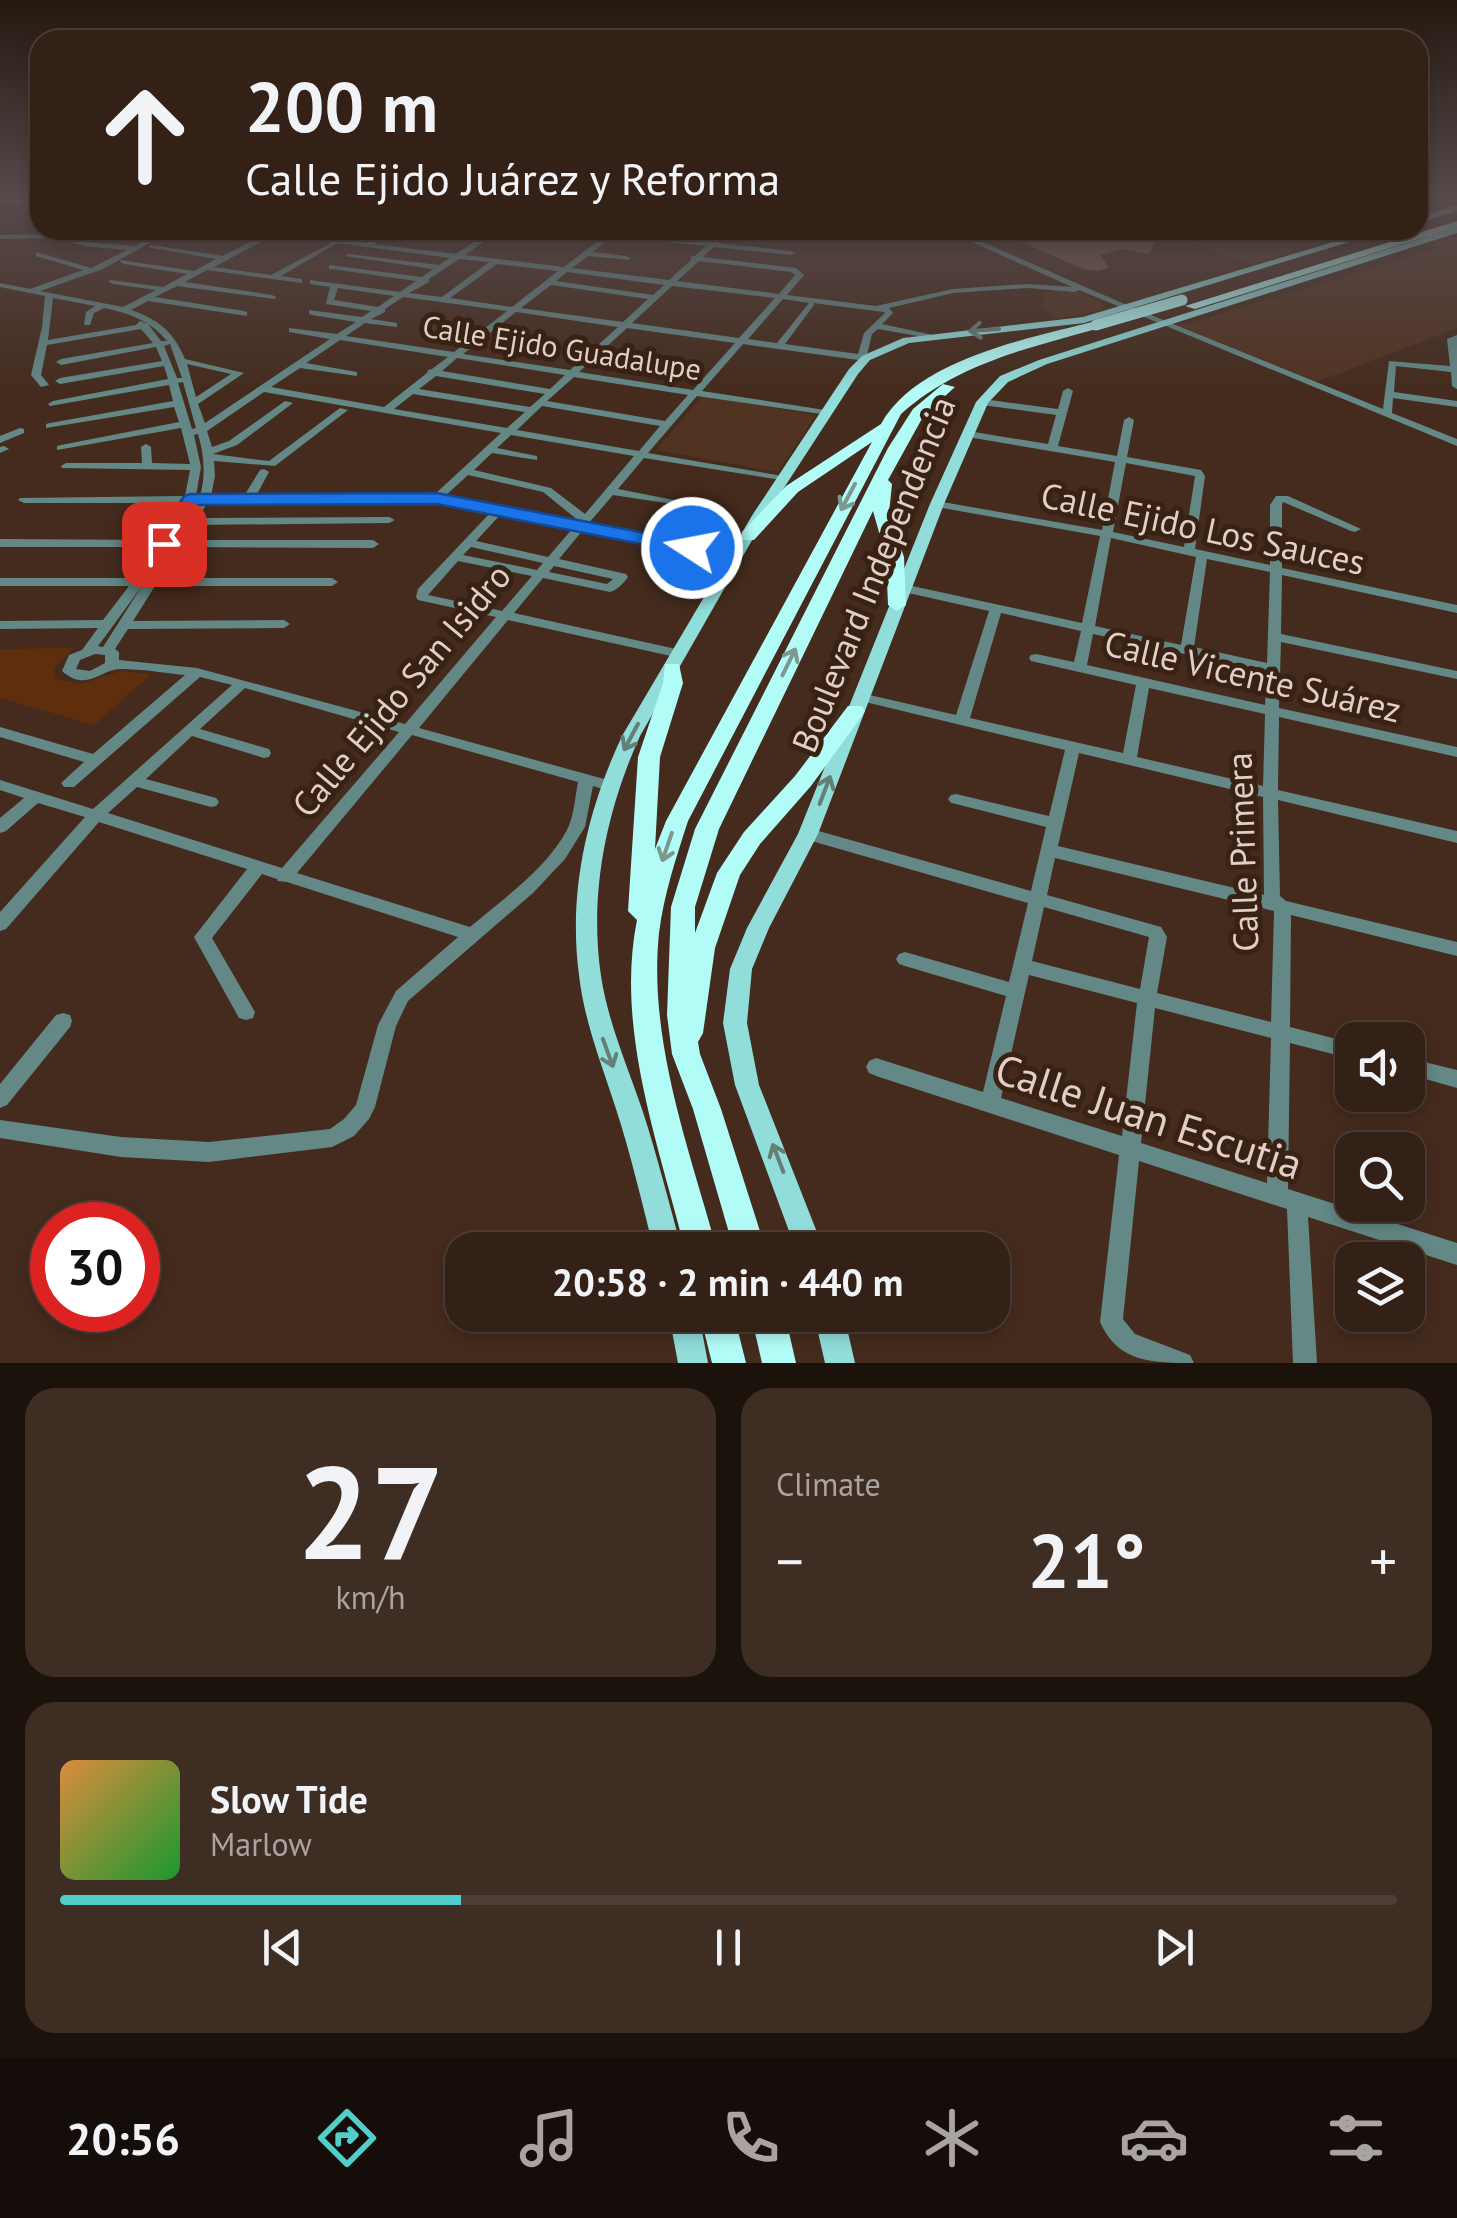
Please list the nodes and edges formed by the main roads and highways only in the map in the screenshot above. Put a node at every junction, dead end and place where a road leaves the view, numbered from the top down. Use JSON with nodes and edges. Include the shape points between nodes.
{"nodes":[{"id":1,"x":1275,"y":263,"type":"edge"},
{"id":2,"x":1302,"y":263,"type":"edge"},
{"id":3,"x":1338,"y":263,"type":"edge"},
{"id":4,"x":1351,"y":263,"type":"edge"},
{"id":5,"x":1148,"y":301,"type":"junction"},
{"id":6,"x":1101,"y":307,"type":"junction"},
{"id":7,"x":1199,"y":314,"type":"junction"},
{"id":8,"x":1130,"y":335,"type":"junction"},
{"id":9,"x":957,"y":376,"type":"junction"},
{"id":10,"x":884,"y":427,"type":"junction"},
{"id":11,"x":887,"y":467,"type":"junction"},
{"id":12,"x":748,"y":536,"type":"junction"},
{"id":13,"x":900,"y":596,"type":"junction"},
{"id":14,"x":676,"y":661,"type":"junction"},
{"id":15,"x":858,"y":704,"type":"junction"},
{"id":16,"x":644,"y":942,"type":"junction"},
{"id":17,"x":686,"y":1054,"type":"junction"},
{"id":18,"x":663,"y":1232,"type":"edge"},
{"id":19,"x":697,"y":1232,"type":"edge"},
{"id":20,"x":745,"y":1232,"type":"edge"},
{"id":21,"x":803,"y":1232,"type":"edge"},
{"id":22,"x":688,"y":1332,"type":"edge"},
{"id":23,"x":722,"y":1332,"type":"edge"},
{"id":24,"x":772,"y":1332,"type":"edge"},
{"id":25,"x":833,"y":1332,"type":"edge"},
{"id":26,"x":694,"y":1363,"type":"edge"},
{"id":27,"x":729,"y":1363,"type":"edge"},
{"id":28,"x":780,"y":1363,"type":"edge"},
{"id":29,"x":840,"y":1363,"type":"edge"}],
"edges":[{"from":1,"to":5,"type":"main road"},
{"from":2,"to":9,"type":"highway","bridge":true,"via":[[1014,349]]},
{"from":3,"to":9,"type":"highway"},
{"from":4,"to":7,"type":"main road","name":"Boulevard Independencia"},
{"from":5,"to":6,"type":"main road"},
{"from":5,"to":6,"type":"main road"},
{"from":5,"to":7,"type":"main road","via":[[1158,312]]},
{"from":6,"to":8,"type":"main road","via":[[1136,324]]},
{"from":6,"to":12,"type":"main road","one_way":true,"via":[[1053,324],[929,335],[864,358]]},
{"from":7,"to":8,"type":"main road","name":"Boulevard Independencia"},
{"from":8,"to":13,"type":"main road","name":"Boulevard Independencia","via":[[998,383],[982,402]]},
{"from":9,"to":10,"type":"highway","via":[[906,401]]},
{"from":9,"to":11,"type":"highway","via":[[918,412]]},
{"from":10,"to":12,"type":"highway","via":[[802,481]]},
{"from":10,"to":16,"type":"highway","one_way":true,"via":[[677,821]]},
{"from":11,"to":13,"type":"highway","via":[[881,513]]},
{"from":17,"to":11,"type":"highway","one_way":true,"via":[[678,984],[683,907],[696,856]]},
{"from":12,"to":14,"type":"main road"},
{"from":13,"to":15,"type":"main road","name":"Boulevard Independencia"},
{"from":14,"to":16,"type":"highway","via":[[647,772]]},
{"from":14,"to":18,"type":"main road","one_way":true,"via":[[610,786],[588,914],[590,974],[603,1041]]},
{"from":15,"to":17,"type":"highway","via":[[729,873],[702,948]]},
{"from":21,"to":15,"type":"main road","name":"Boulevard Independencia","one_way":true,"via":[[747,1086],[735,1023],[738,988],[747,952],[808,834]]},
{"from":16,"to":19,"type":"highway","via":[[648,1040]]},
{"from":17,"to":20,"type":"highway"},
{"from":22,"to":26,"type":"main road"},
{"from":23,"to":27,"type":"highway"},
{"from":24,"to":28,"type":"highway"},
{"from":25,"to":29,"type":"main road"}]}
